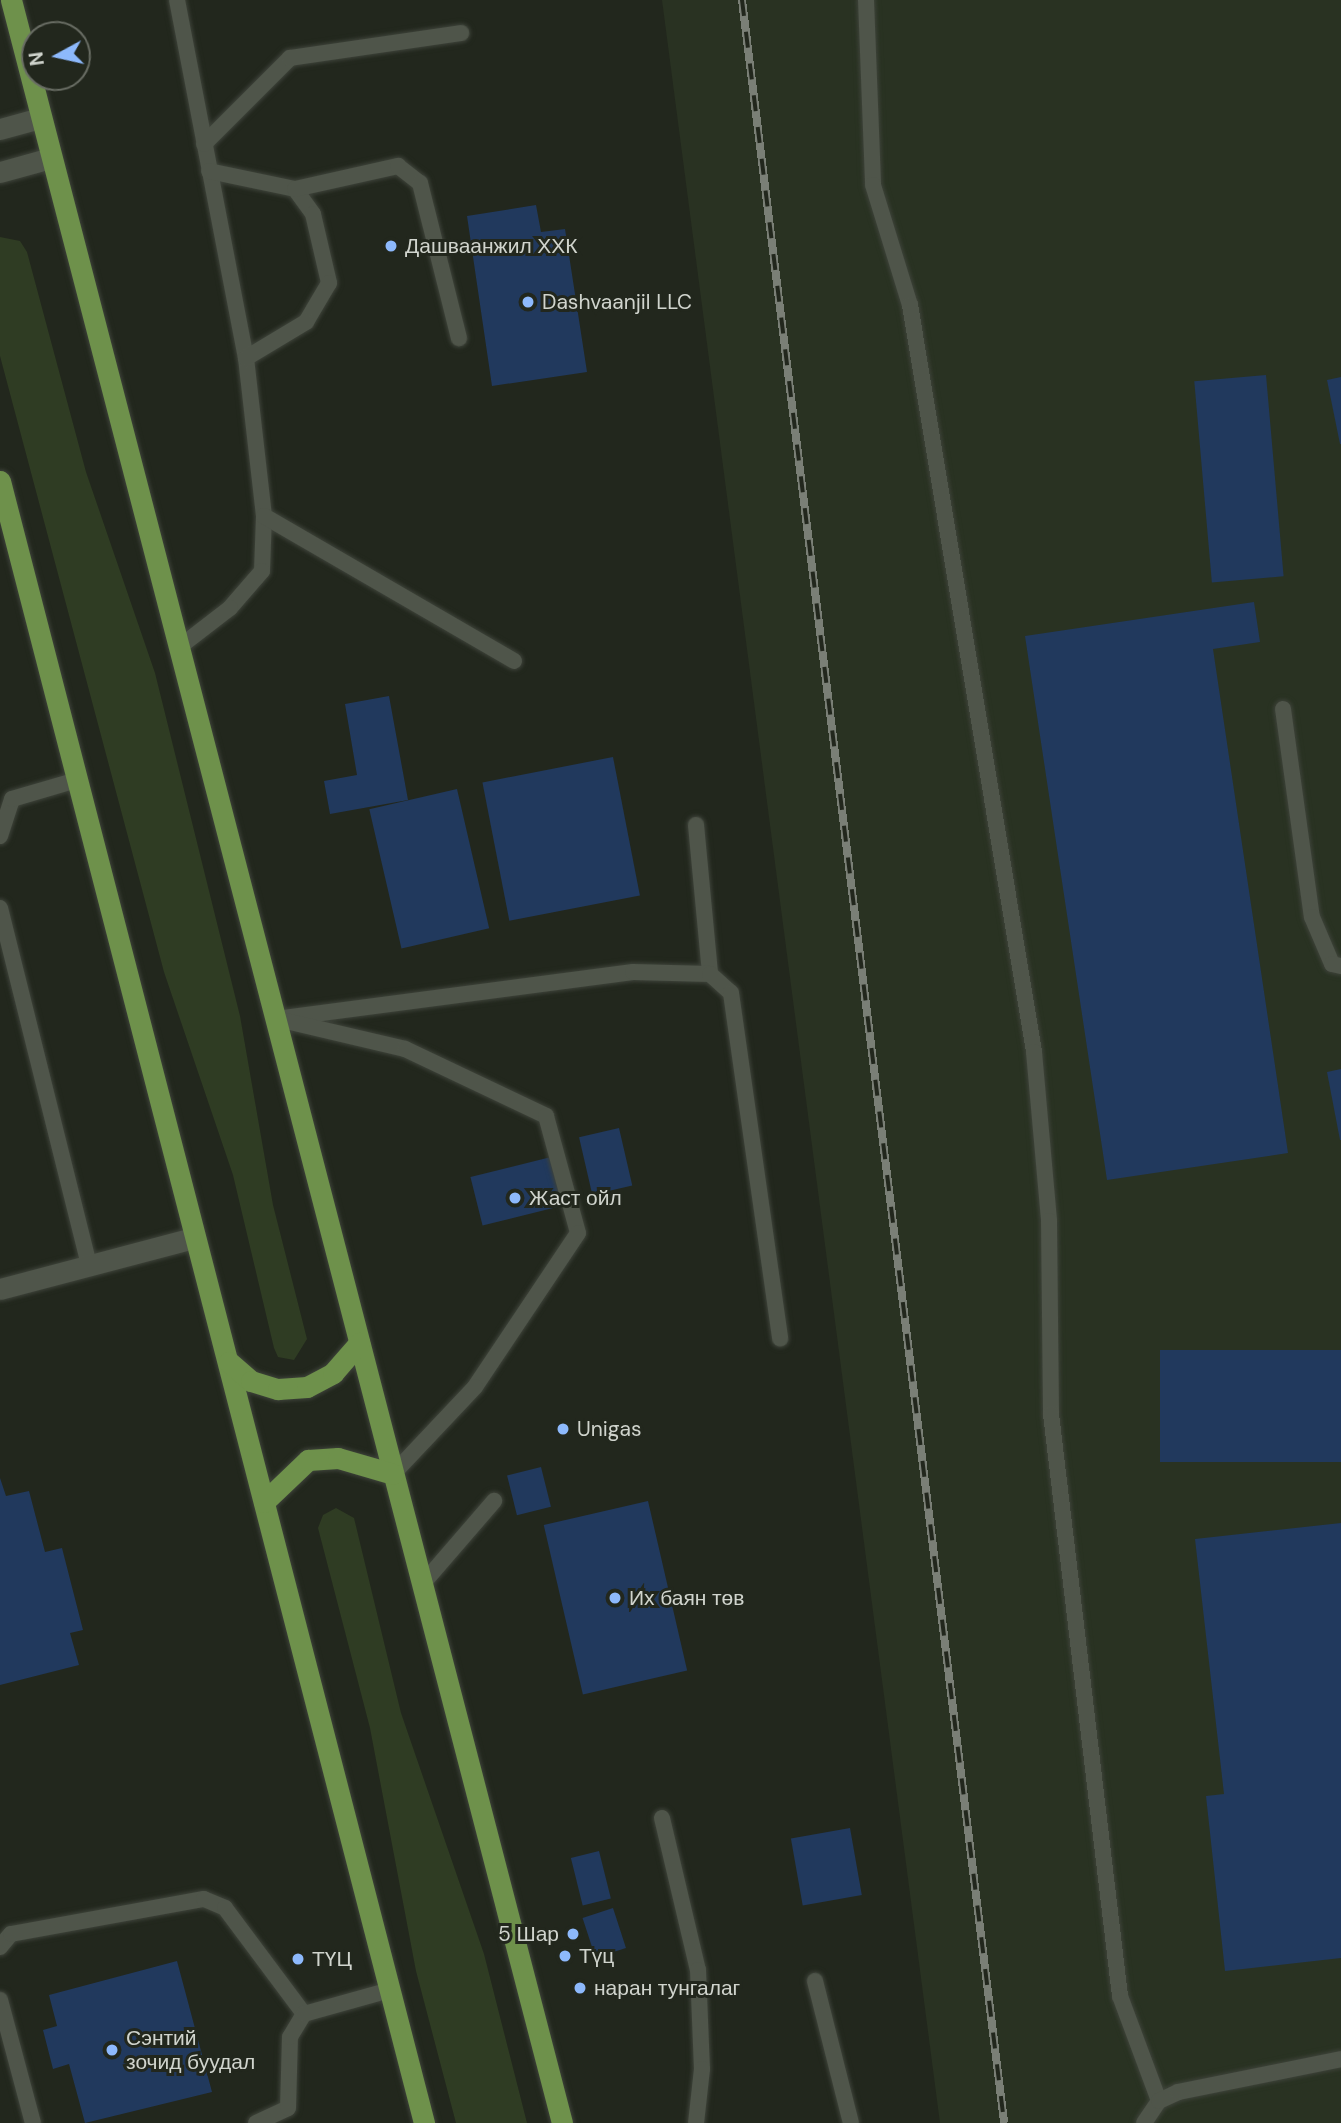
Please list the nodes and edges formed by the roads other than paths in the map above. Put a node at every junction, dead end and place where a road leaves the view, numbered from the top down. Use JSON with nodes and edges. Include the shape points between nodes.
{"nodes":[{"id":1,"x":11,"y":0,"type":"edge"},
{"id":2,"x":177,"y":0,"type":"edge"},
{"id":3,"x":866,"y":0,"type":"edge"},
{"id":4,"x":461,"y":33,"type":"dead end"},
{"id":5,"x":40,"y":118,"type":"junction"},
{"id":6,"x":0,"y":129,"type":"edge"},
{"id":7,"x":204,"y":144,"type":"junction"},
{"id":8,"x":50,"y":158,"type":"junction"},
{"id":9,"x":209,"y":171,"type":"junction"},
{"id":10,"x":0,"y":172,"type":"edge"},
{"id":11,"x":295,"y":188,"type":"junction"},
{"id":12,"x":459,"y":338,"type":"dead end"},
{"id":13,"x":246,"y":358,"type":"junction"},
{"id":14,"x":0,"y":481,"type":"edge"},
{"id":15,"x":264,"y":516,"type":"junction"},
{"id":16,"x":4,"y":517,"type":"edge"},
{"id":17,"x":182,"y":645,"type":"junction"},
{"id":18,"x":514,"y":661,"type":"dead end"},
{"id":19,"x":1283,"y":709,"type":"dead end"},
{"id":20,"x":77,"y":780,"type":"junction"},
{"id":21,"x":696,"y":825,"type":"dead end"},
{"id":22,"x":0,"y":836,"type":"edge"},
{"id":23,"x":0,"y":908,"type":"edge"},
{"id":24,"x":1341,"y":966,"type":"edge"},
{"id":25,"x":710,"y":974,"type":"junction"},
{"id":26,"x":276,"y":1019,"type":"junction"},
{"id":27,"x":193,"y":1238,"type":"junction"},
{"id":28,"x":89,"y":1266,"type":"junction"},
{"id":29,"x":0,"y":1289,"type":"edge"},
{"id":30,"x":780,"y":1339,"type":"dead end"},
{"id":31,"x":359,"y":1343,"type":"junction"},
{"id":32,"x":229,"y":1362,"type":"junction"},
{"id":33,"x":393,"y":1474,"type":"junction"},
{"id":34,"x":494,"y":1501,"type":"dead end"},
{"id":35,"x":264,"y":1502,"type":"junction"},
{"id":36,"x":425,"y":1581,"type":"junction"},
{"id":37,"x":662,"y":1818,"type":"dead end"},
{"id":38,"x":0,"y":1947,"type":"edge"},
{"id":39,"x":815,"y":1981,"type":"dead end"},
{"id":40,"x":390,"y":1990,"type":"junction"},
{"id":41,"x":0,"y":2000,"type":"edge"},
{"id":42,"x":304,"y":2014,"type":"junction"},
{"id":43,"x":1341,"y":2059,"type":"edge"},
{"id":44,"x":1159,"y":2101,"type":"junction"},
{"id":45,"x":33,"y":2123,"type":"edge"},
{"id":46,"x":256,"y":2123,"type":"edge"},
{"id":47,"x":424,"y":2123,"type":"edge"},
{"id":48,"x":562,"y":2123,"type":"edge"},
{"id":49,"x":696,"y":2123,"type":"edge"},
{"id":50,"x":850,"y":2123,"type":"edge"},
{"id":51,"x":1144,"y":2123,"type":"edge"}],
"edges":[{"from":1,"to":5,"type":"highway"},
{"from":2,"to":7,"type":"lane"},
{"from":3,"to":44,"type":"lane","via":[[873,185],[910,305],[1034,1052],[1049,1221],[1051,1414],[1120,1996]]},
{"from":4,"to":7,"type":"lane","via":[[290,58]]},
{"from":5,"to":6,"type":"street"},
{"from":5,"to":8,"type":"highway"},
{"from":7,"to":9,"type":"lane"},
{"from":8,"to":10,"type":"street"},
{"from":8,"to":17,"type":"highway"},
{"from":9,"to":11,"type":"lane"},
{"from":9,"to":13,"type":"lane"},
{"from":11,"to":12,"type":"lane","via":[[398,166],[420,183]]},
{"from":11,"to":13,"type":"lane","via":[[313,214],[329,283],[306,322]]},
{"from":13,"to":15,"type":"lane"},
{"from":14,"to":16,"type":"highway"},
{"from":15,"to":17,"type":"lane","via":[[262,571],[230,608]]},
{"from":15,"to":18,"type":"lane"},
{"from":16,"to":20,"type":"highway"},
{"from":17,"to":26,"type":"highway"},
{"from":19,"to":24,"type":"lane","via":[[1312,917],[1332,964]]},
{"from":20,"to":22,"type":"lane","via":[[12,799]]},
{"from":20,"to":27,"type":"highway"},
{"from":21,"to":25,"type":"lane"},
{"from":23,"to":28,"type":"lane"},
{"from":25,"to":26,"type":"lane","via":[[633,972]]},
{"from":25,"to":30,"type":"lane","via":[[731,993]]},
{"from":26,"to":31,"type":"highway"},
{"from":26,"to":33,"type":"lane","via":[[405,1049],[546,1116],[578,1233],[475,1387]]},
{"from":27,"to":28,"type":"street"},
{"from":27,"to":32,"type":"highway"},
{"from":28,"to":29,"type":"street"},
{"from":31,"to":32,"type":"highway","via":[[333,1373],[307,1387],[278,1389],[251,1381]]},
{"from":31,"to":33,"type":"highway"},
{"from":32,"to":35,"type":"highway"},
{"from":33,"to":35,"type":"highway","via":[[338,1458],[308,1460]]},
{"from":33,"to":36,"type":"highway"},
{"from":34,"to":36,"type":"lane"},
{"from":35,"to":40,"type":"highway"},
{"from":36,"to":48,"type":"highway"},
{"from":37,"to":49,"type":"lane","via":[[698,1970],[702,2069]]},
{"from":38,"to":42,"type":"lane","via":[[10,1934],[204,1899],[225,1908]]},
{"from":39,"to":50,"type":"lane"},
{"from":40,"to":42,"type":"lane"},
{"from":40,"to":47,"type":"highway"},
{"from":41,"to":45,"type":"lane"},
{"from":42,"to":46,"type":"lane","via":[[290,2037],[288,2108]]},
{"from":43,"to":44,"type":"lane","via":[[1194,2087]]},
{"from":44,"to":51,"type":"lane"}]}
